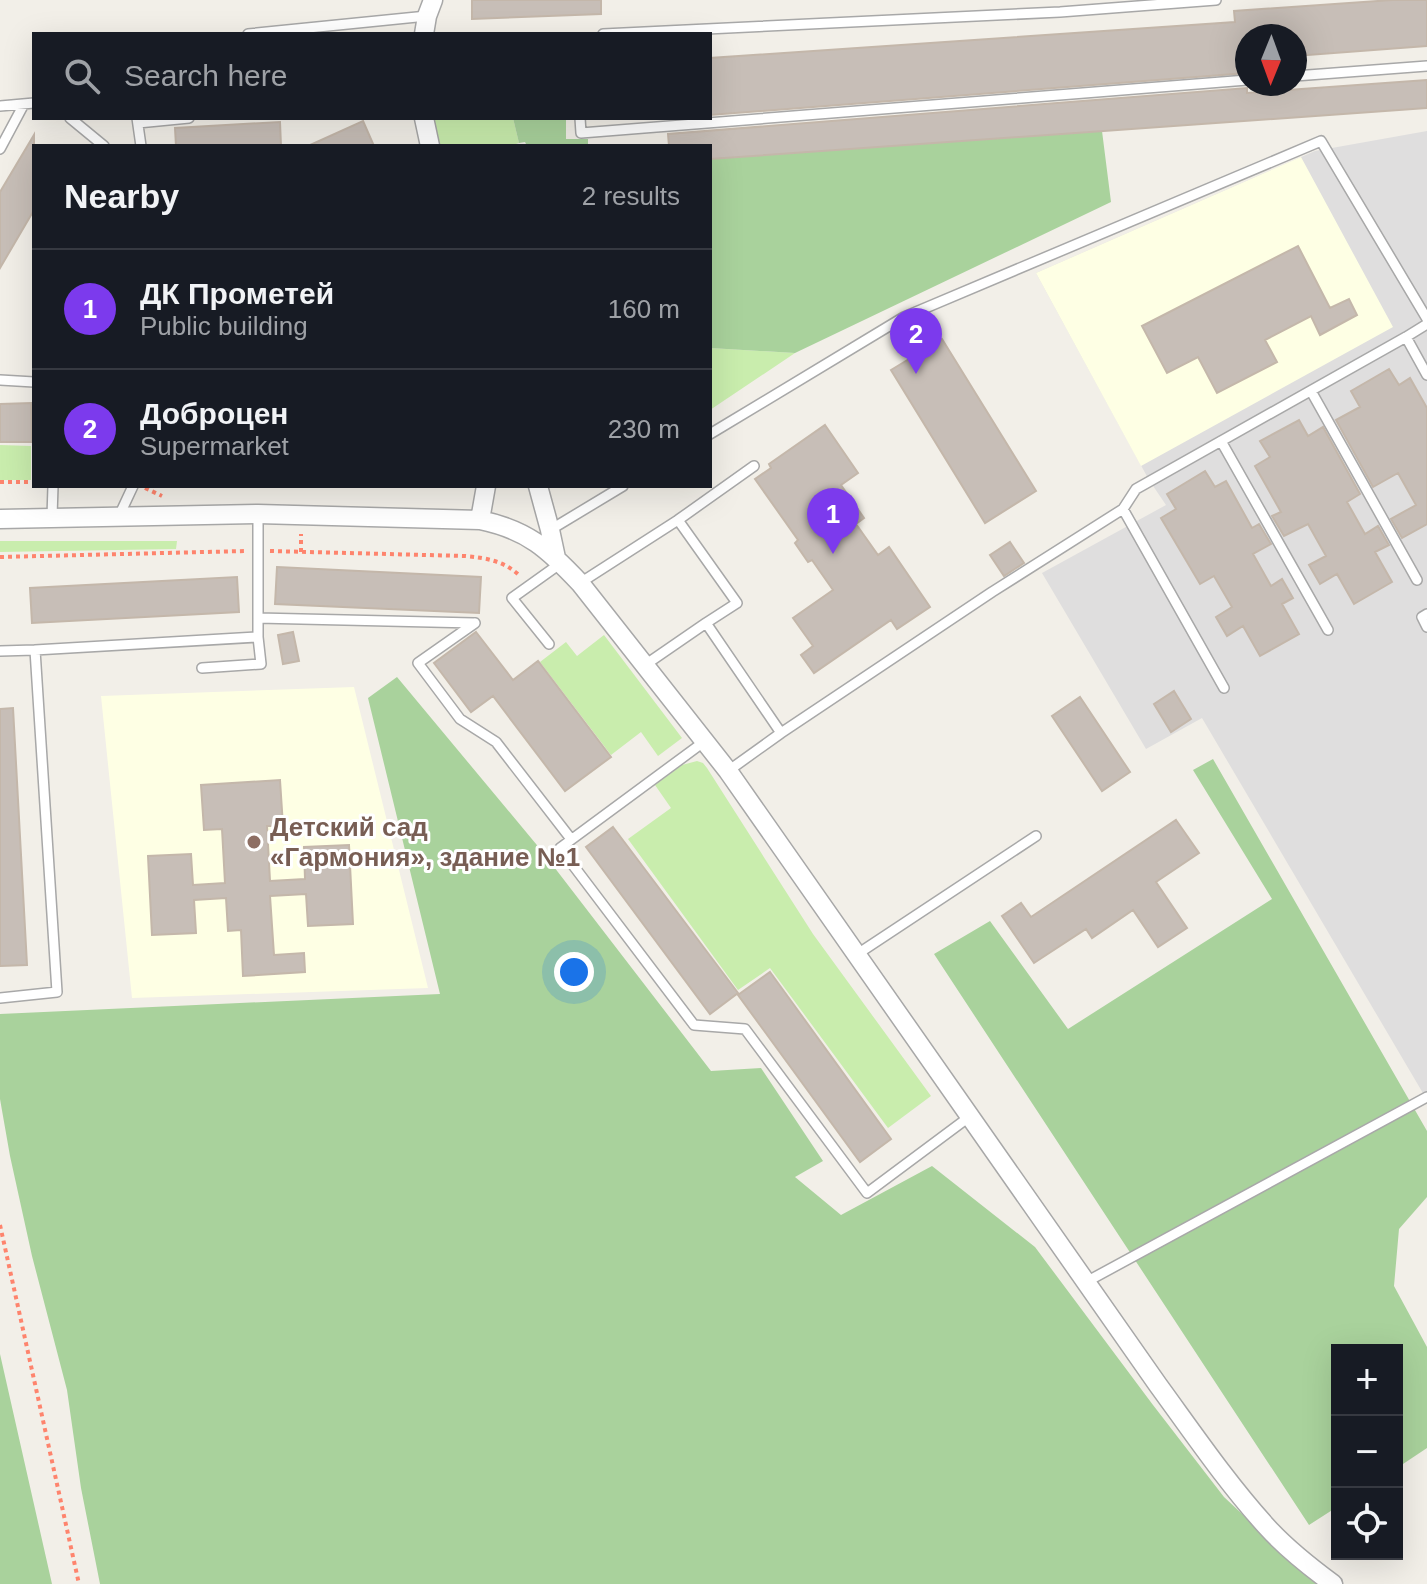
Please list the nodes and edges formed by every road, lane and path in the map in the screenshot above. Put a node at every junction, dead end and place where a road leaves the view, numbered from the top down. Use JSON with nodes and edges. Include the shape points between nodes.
{"nodes":[{"id":1,"x":1216,"y":0,"type":"edge"},
{"id":2,"x":428,"y":17,"type":"edge"},
{"id":3,"x":269,"y":32,"type":"edge"},
{"id":4,"x":645,"y":32,"type":"edge"},
{"id":5,"x":1427,"y":66,"type":"edge"},
{"id":6,"x":1307,"y":75,"type":"edge"},
{"id":7,"x":1235,"y":81,"type":"edge"},
{"id":8,"x":29,"y":104,"type":"edge"},
{"id":9,"x":0,"y":106,"type":"edge"},
{"id":10,"x":72,"y":120,"type":"edge"},
{"id":11,"x":138,"y":120,"type":"edge"},
{"id":12,"x":424,"y":120,"type":"edge"},
{"id":13,"x":580,"y":120,"type":"edge"},
{"id":14,"x":102,"y":144,"type":"edge"},
{"id":15,"x":141,"y":144,"type":"edge"},
{"id":16,"x":430,"y":144,"type":"edge"},
{"id":17,"x":0,"y":149,"type":"edge"},
{"id":18,"x":904,"y":317,"type":"junction"},
{"id":19,"x":1427,"y":321,"type":"edge"},
{"id":20,"x":1406,"y":337,"type":"junction"},
{"id":21,"x":917,"y":339,"type":"dead end"},
{"id":22,"x":1427,"y":375,"type":"edge"},
{"id":23,"x":0,"y":380,"type":"edge"},
{"id":24,"x":32,"y":382,"type":"edge"},
{"id":25,"x":1311,"y":391,"type":"junction"},
{"id":26,"x":712,"y":433,"type":"edge"},
{"id":27,"x":1221,"y":441,"type":"junction"},
{"id":28,"x":754,"y":466,"type":"dead end"},
{"id":29,"x":0,"y":482,"type":"edge"},
{"id":30,"x":32,"y":482,"type":"edge"},
{"id":31,"x":53,"y":488,"type":"edge"},
{"id":32,"x":132,"y":488,"type":"edge"},
{"id":33,"x":486,"y":488,"type":"edge"},
{"id":34,"x":539,"y":488,"type":"edge"},
{"id":35,"x":620,"y":488,"type":"edge"},
{"id":36,"x":1123,"y":509,"type":"junction"},
{"id":37,"x":258,"y":514,"type":"junction"},
{"id":38,"x":119,"y":516,"type":"junction"},
{"id":39,"x":52,"y":517,"type":"junction"},
{"id":40,"x":0,"y":519,"type":"edge"},
{"id":41,"x":480,"y":520,"type":"junction"},
{"id":42,"x":678,"y":520,"type":"junction"},
{"id":43,"x":550,"y":530,"type":"junction"},
{"id":44,"x":558,"y":560,"type":"junction"},
{"id":45,"x":1417,"y":580,"type":"dead end"},
{"id":46,"x":580,"y":583,"type":"junction"},
{"id":47,"x":1427,"y":614,"type":"edge"},
{"id":48,"x":258,"y":618,"type":"junction"},
{"id":49,"x":706,"y":623,"type":"junction"},
{"id":50,"x":1427,"y":627,"type":"edge"},
{"id":51,"x":1328,"y":630,"type":"dead end"},
{"id":52,"x":258,"y":637,"type":"junction"},
{"id":53,"x":549,"y":644,"type":"dead end"},
{"id":54,"x":35,"y":650,"type":"junction"},
{"id":55,"x":0,"y":651,"type":"edge"},
{"id":56,"x":645,"y":665,"type":"junction"},
{"id":57,"x":202,"y":668,"type":"dead end"},
{"id":58,"x":1224,"y":688,"type":"dead end"},
{"id":59,"x":781,"y":733,"type":"junction"},
{"id":60,"x":705,"y":741,"type":"junction"},
{"id":61,"x":728,"y":771,"type":"junction"},
{"id":62,"x":1036,"y":836,"type":"dead end"},
{"id":63,"x":571,"y":839,"type":"junction"},
{"id":64,"x":856,"y":955,"type":"junction"},
{"id":65,"x":0,"y":998,"type":"edge"},
{"id":66,"x":1427,"y":1097,"type":"edge"},
{"id":67,"x":969,"y":1117,"type":"junction"},
{"id":68,"x":0,"y":1225,"type":"edge"},
{"id":69,"x":1086,"y":1282,"type":"junction"},
{"id":70,"x":79,"y":1584,"type":"edge"},
{"id":71,"x":1333,"y":1584,"type":"edge"}],
"edges":[{"from":1,"to":4,"type":"lane"},
{"from":2,"to":3,"type":"lane"},
{"from":5,"to":6,"type":"lane"},
{"from":7,"to":13,"type":"lane","via":[[581,133]]},
{"from":8,"to":9,"type":"lane"},
{"from":8,"to":17,"type":"lane"},
{"from":10,"to":14,"type":"lane"},
{"from":11,"to":15,"type":"lane"},
{"from":12,"to":16,"type":"street"},
{"from":18,"to":19,"type":"lane","via":[[1321,141]]},
{"from":18,"to":21,"type":"lane"},
{"from":18,"to":26,"type":"lane"},
{"from":19,"to":20,"type":"lane"},
{"from":20,"to":22,"type":"lane"},
{"from":20,"to":25,"type":"lane"},
{"from":23,"to":24,"type":"lane"},
{"from":25,"to":27,"type":"lane"},
{"from":25,"to":45,"type":"lane"},
{"from":27,"to":36,"type":"lane","via":[[1136,489]]},
{"from":27,"to":51,"type":"lane"},
{"from":28,"to":42,"type":"lane"},
{"from":29,"to":30,"type":"path"},
{"from":31,"to":39,"type":"lane"},
{"from":32,"to":38,"type":"lane"},
{"from":33,"to":41,"type":"street"},
{"from":34,"to":43,"type":"street"},
{"from":35,"to":43,"type":"lane"},
{"from":36,"to":58,"type":"lane"},
{"from":36,"to":59,"type":"lane"},
{"from":37,"to":38,"type":"street"},
{"from":37,"to":41,"type":"street"},
{"from":37,"to":48,"type":"lane"},
{"from":38,"to":39,"type":"street"},
{"from":39,"to":40,"type":"street"},
{"from":41,"to":44,"type":"street","via":[[524,533]]},
{"from":42,"to":46,"type":"lane"},
{"from":42,"to":49,"type":"lane","via":[[737,603]]},
{"from":43,"to":44,"type":"street"},
{"from":44,"to":46,"type":"street"},
{"from":44,"to":53,"type":"lane","via":[[512,598]]},
{"from":46,"to":56,"type":"street"},
{"from":47,"to":50,"type":"lane","via":[[1422,617]]},
{"from":48,"to":52,"type":"lane"},
{"from":48,"to":63,"type":"lane","via":[[475,623],[418,663],[460,719],[496,742]]},
{"from":49,"to":56,"type":"lane"},
{"from":49,"to":59,"type":"lane"},
{"from":52,"to":54,"type":"lane"},
{"from":52,"to":57,"type":"lane","via":[[261,664]]},
{"from":54,"to":55,"type":"lane"},
{"from":54,"to":65,"type":"lane","via":[[57,992]]},
{"from":56,"to":60,"type":"street"},
{"from":59,"to":61,"type":"lane"},
{"from":60,"to":61,"type":"street"},
{"from":60,"to":63,"type":"lane"},
{"from":61,"to":64,"type":"street"},
{"from":62,"to":64,"type":"lane"},
{"from":63,"to":67,"type":"lane","via":[[560,848],[694,1025],[745,1029],[867,1193]]},
{"from":64,"to":67,"type":"street"},
{"from":66,"to":69,"type":"lane"},
{"from":67,"to":69,"type":"street"},
{"from":68,"to":70,"type":"path"},
{"from":69,"to":71,"type":"street","via":[[1268,1529]]}]}
